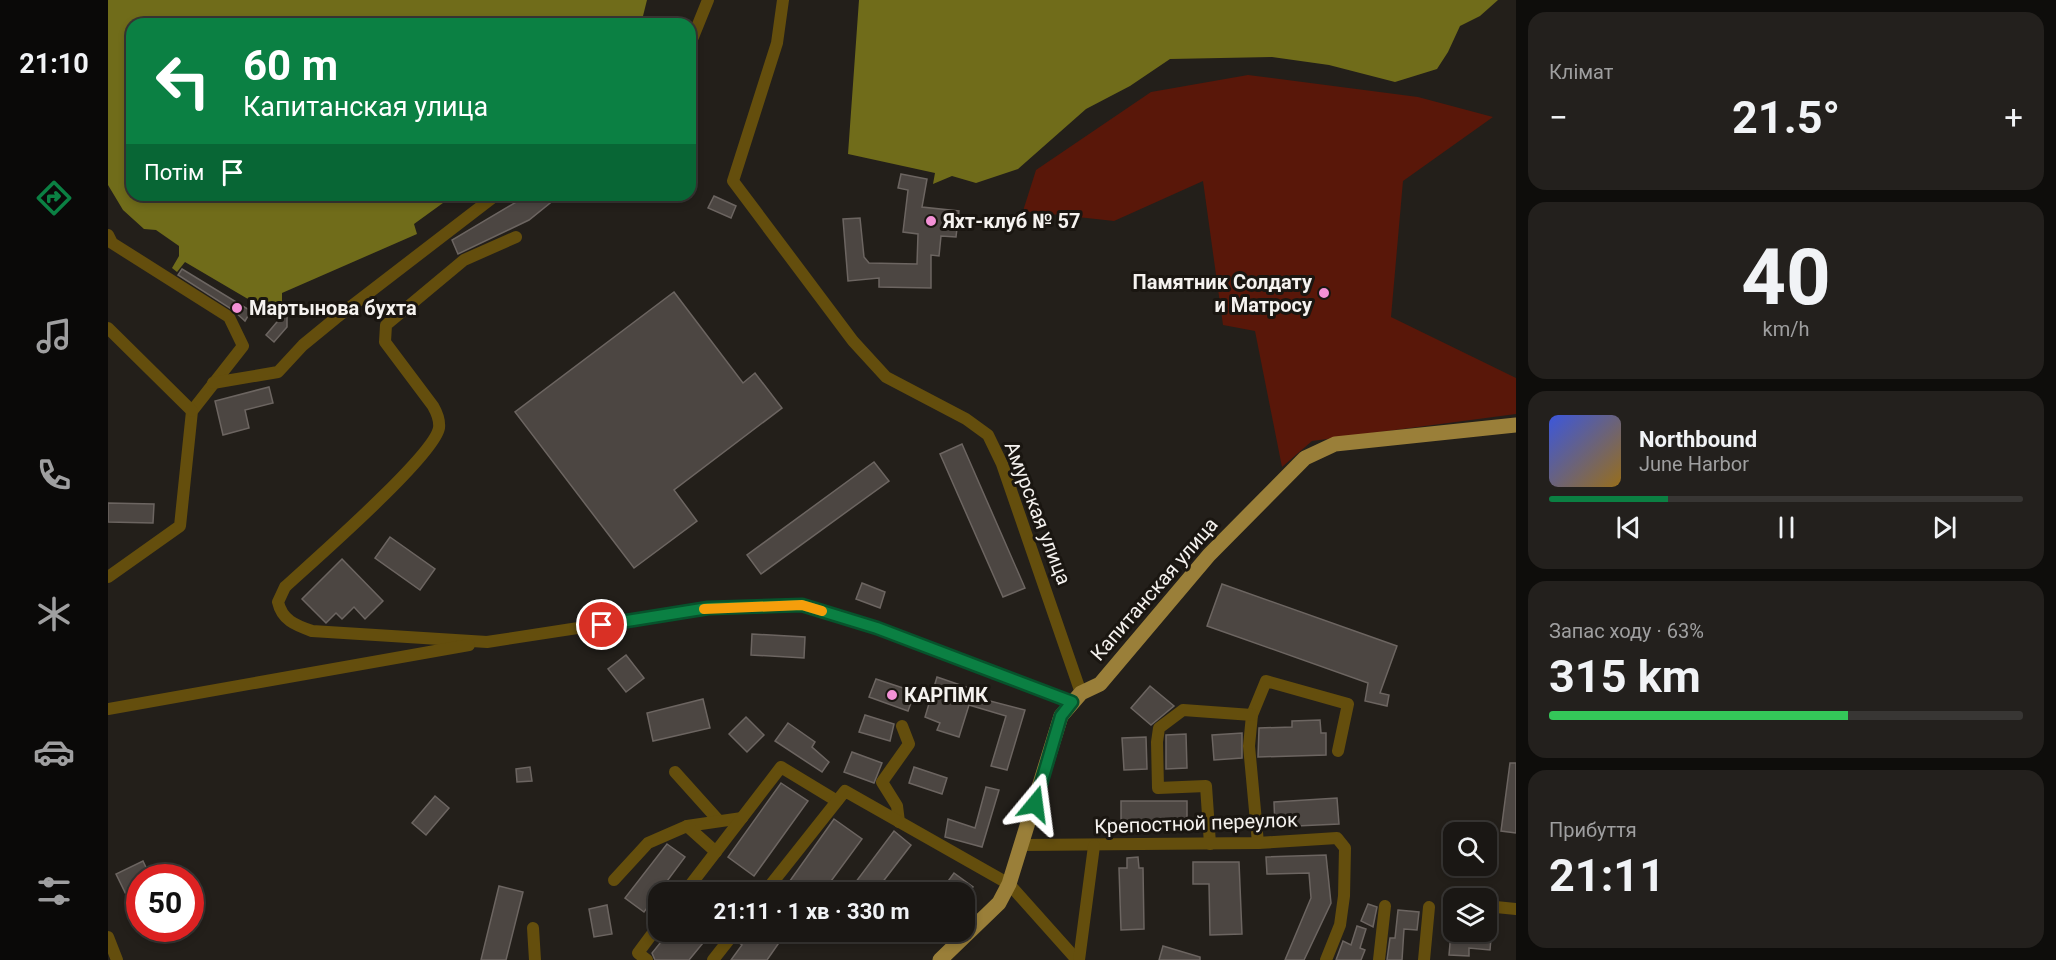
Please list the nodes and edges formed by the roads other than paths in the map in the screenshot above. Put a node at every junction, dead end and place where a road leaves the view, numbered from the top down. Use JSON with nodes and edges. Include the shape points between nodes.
{"nodes":[{"id":1,"x":708,"y":0,"type":"edge"},
{"id":2,"x":783,"y":0,"type":"edge"},
{"id":3,"x":696,"y":30,"type":"edge"},
{"id":4,"x":488,"y":201,"type":"edge"},
{"id":5,"x":108,"y":235,"type":"edge"},
{"id":6,"x":516,"y":237,"type":"dead end"},
{"id":7,"x":108,"y":328,"type":"edge"},
{"id":8,"x":213,"y":383,"type":"junction"},
{"id":9,"x":192,"y":411,"type":"junction"},
{"id":10,"x":1516,"y":425,"type":"edge"},
{"id":11,"x":108,"y":577,"type":"edge"},
{"id":12,"x":488,"y":642,"type":"junction"},
{"id":13,"x":1076,"y":697,"type":"junction"},
{"id":14,"x":108,"y":709,"type":"edge"},
{"id":15,"x":1252,"y":715,"type":"junction"},
{"id":16,"x":902,"y":726,"type":"dead end"},
{"id":17,"x":1338,"y":752,"type":"dead end"},
{"id":18,"x":675,"y":772,"type":"dead end"},
{"id":19,"x":841,"y":796,"type":"junction"},
{"id":20,"x":742,"y":818,"type":"junction"},
{"id":21,"x":719,"y":821,"type":"junction"},
{"id":22,"x":899,"y":822,"type":"junction"},
{"id":23,"x":687,"y":825,"type":"junction"},
{"id":24,"x":1258,"y":843,"type":"junction"},
{"id":25,"x":1210,"y":844,"type":"junction"},
{"id":26,"x":1023,"y":845,"type":"junction"},
{"id":27,"x":1094,"y":846,"type":"junction"},
{"id":28,"x":716,"y":852,"type":"junction"},
{"id":29,"x":614,"y":880,"type":"dead end"},
{"id":30,"x":693,"y":882,"type":"edge"},
{"id":31,"x":773,"y":882,"type":"edge"},
{"id":32,"x":1009,"y":884,"type":"junction"},
{"id":33,"x":1385,"y":906,"type":"dead end"},
{"id":34,"x":1429,"y":907,"type":"dead end"},
{"id":35,"x":1497,"y":907,"type":"edge"},
{"id":36,"x":1516,"y":909,"type":"edge"},
{"id":37,"x":533,"y":928,"type":"dead end"},
{"id":38,"x":108,"y":938,"type":"edge"},
{"id":39,"x":648,"y":940,"type":"edge"},
{"id":40,"x":727,"y":942,"type":"edge"},
{"id":41,"x":117,"y":960,"type":"edge"},
{"id":42,"x":535,"y":960,"type":"edge"},
{"id":43,"x":647,"y":960,"type":"edge"},
{"id":44,"x":712,"y":960,"type":"edge"},
{"id":45,"x":940,"y":960,"type":"edge"},
{"id":46,"x":1078,"y":960,"type":"edge"},
{"id":47,"x":1326,"y":960,"type":"edge"},
{"id":48,"x":1379,"y":960,"type":"edge"},
{"id":49,"x":1424,"y":960,"type":"edge"}],
"edges":[{"from":1,"to":3,"type":"street"},
{"from":2,"to":13,"type":"street","name":"Амурская улица","via":[[777,43],[733,180],[853,341],[886,377],[966,419],[988,435],[1002,464]]},
{"from":4,"to":8,"type":"street","via":[[336,318],[278,372]]},
{"from":5,"to":8,"type":"street","via":[[112,243],[229,317],[243,346]]},
{"from":6,"to":12,"type":"street","via":[[464,260],[386,325],[385,342],[433,406],[439,429],[406,473],[285,587],[278,602],[288,621],[312,631]]},
{"from":7,"to":9,"type":"street"},
{"from":8,"to":9,"type":"street"},
{"from":9,"to":11,"type":"street","via":[[180,526]]},
{"from":10,"to":13,"type":"main road","name":"Капитанская улица","via":[[1335,444],[1305,458],[1209,555],[1100,684]]},
{"from":12,"to":13,"type":"street","via":[[708,608],[802,605]]},
{"from":12,"to":14,"type":"street"},
{"from":13,"to":26,"type":"main road","via":[[1061,716]]},
{"from":15,"to":17,"type":"street","via":[[1266,681],[1348,704]]},
{"from":15,"to":24,"type":"street","via":[[1249,747]]},
{"from":15,"to":25,"type":"street","via":[[1183,710],[1159,728],[1158,788],[1206,786]]},
{"from":16,"to":22,"type":"street","via":[[909,744],[882,782],[897,806]]},
{"from":18,"to":21,"type":"street"},
{"from":19,"to":20,"type":"street","via":[[782,767]]},
{"from":19,"to":22,"type":"street"},
{"from":19,"to":31,"type":"street"},
{"from":20,"to":21,"type":"street"},
{"from":20,"to":28,"type":"street"},
{"from":21,"to":23,"type":"street"},
{"from":22,"to":32,"type":"street"},
{"from":23,"to":28,"type":"street"},
{"from":23,"to":29,"type":"street","via":[[648,843]]},
{"from":24,"to":25,"type":"street","name":"Крепостной переулок"},
{"from":24,"to":47,"type":"street","name":"Крепостной переулок","via":[[1334,838],[1345,848],[1340,926]]},
{"from":25,"to":27,"type":"street","name":"Крепостной переулок"},
{"from":26,"to":27,"type":"street","name":"Крепостной переулок"},
{"from":26,"to":32,"type":"main road"},
{"from":27,"to":46,"type":"street"},
{"from":28,"to":30,"type":"street"},
{"from":32,"to":45,"type":"main road","via":[[999,903]]},
{"from":32,"to":46,"type":"street"},
{"from":33,"to":48,"type":"street"},
{"from":34,"to":49,"type":"street"},
{"from":35,"to":36,"type":"street"},
{"from":37,"to":42,"type":"street"},
{"from":38,"to":41,"type":"street"},
{"from":39,"to":43,"type":"street","via":[[638,953]]},
{"from":40,"to":44,"type":"street"}]}
